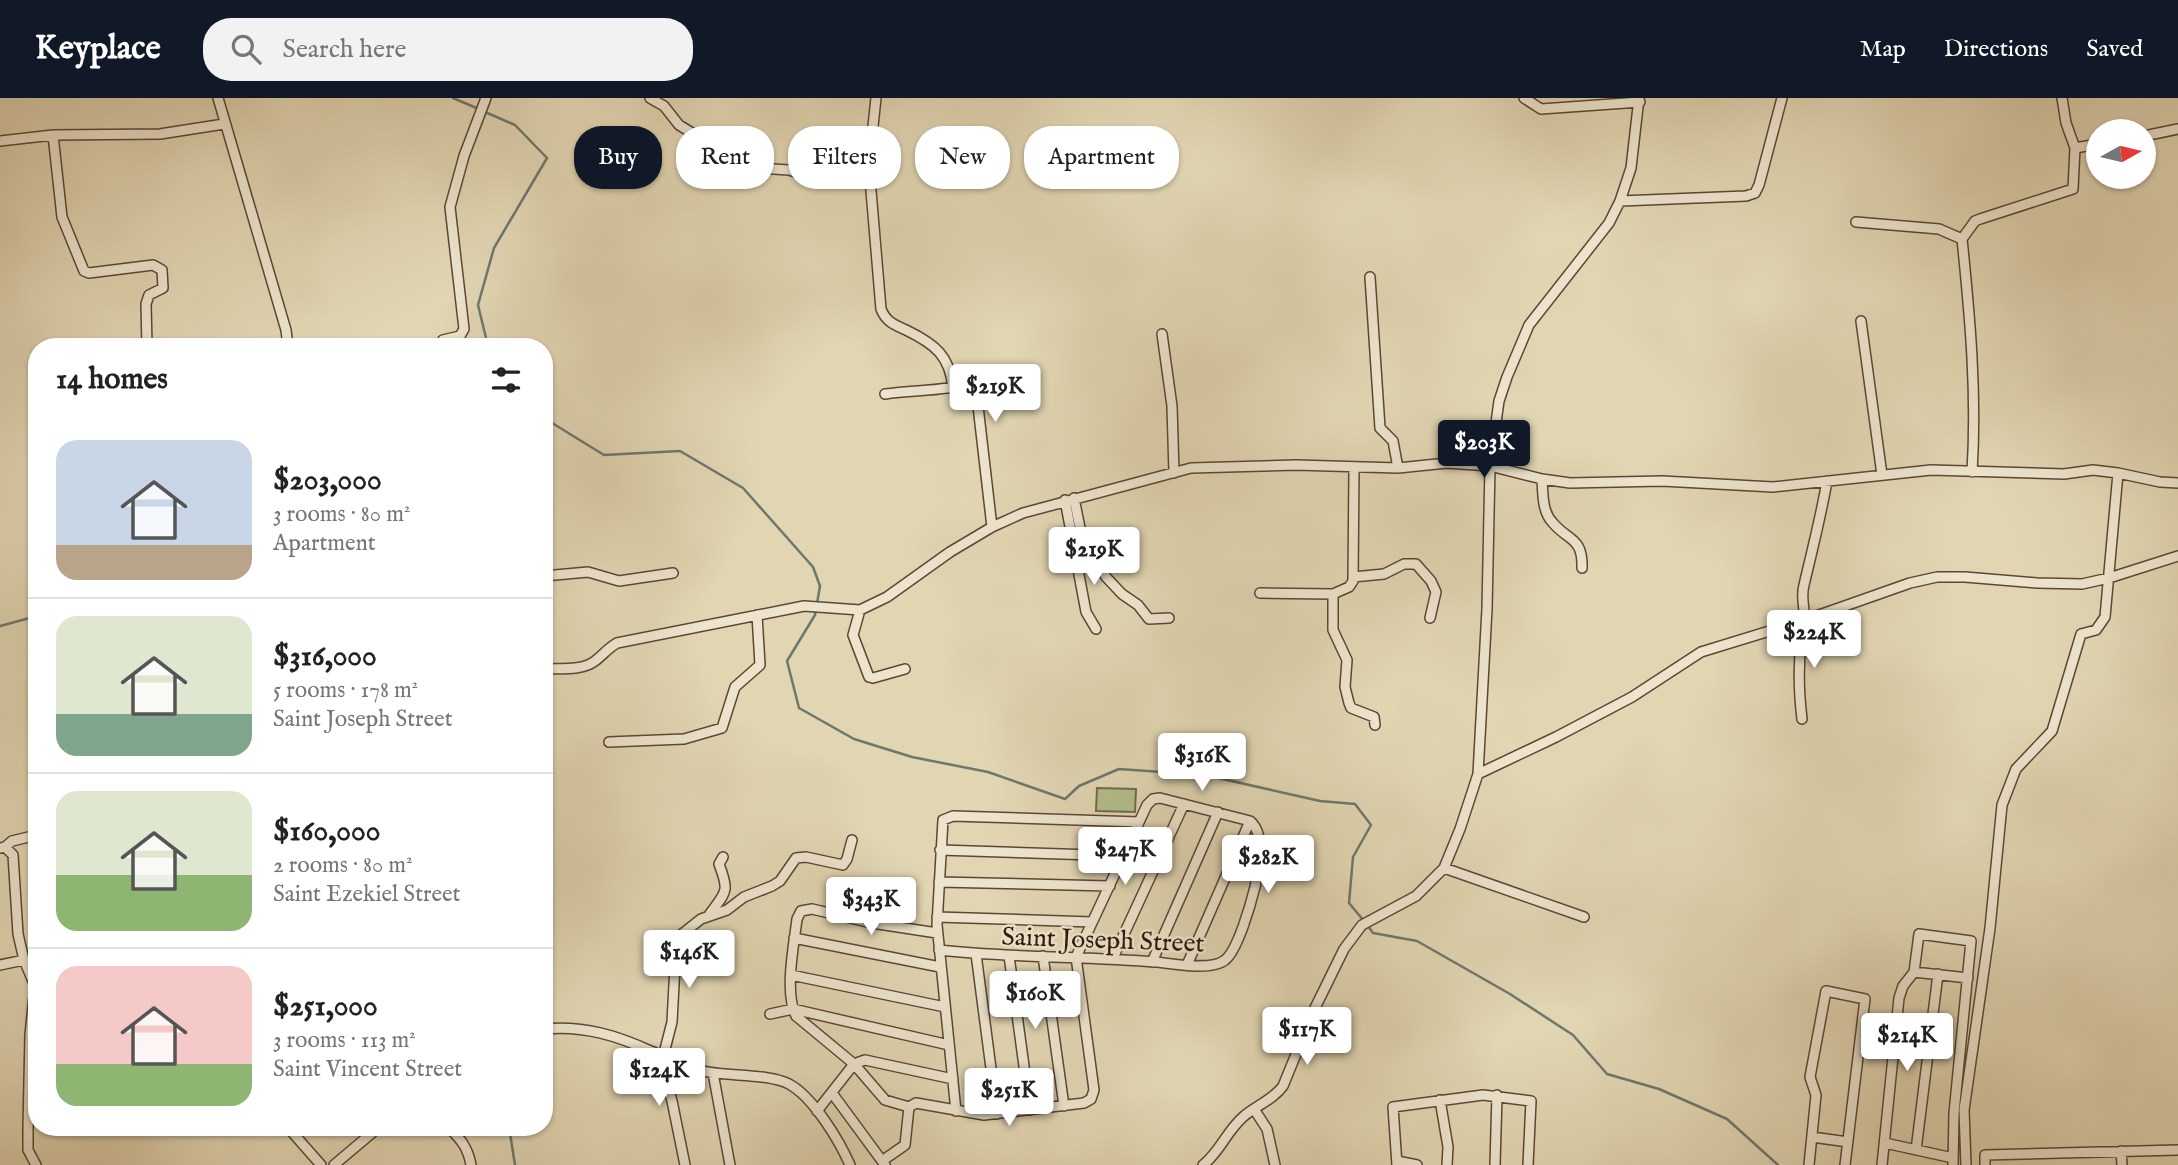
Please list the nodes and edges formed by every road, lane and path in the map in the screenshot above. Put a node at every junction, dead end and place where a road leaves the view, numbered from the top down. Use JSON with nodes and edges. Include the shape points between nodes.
{"nodes":[{"id":1,"x":218,"y":98,"type":"edge"},
{"id":2,"x":650,"y":98,"type":"edge"},
{"id":3,"x":876,"y":98,"type":"edge"},
{"id":4,"x":1524,"y":98,"type":"edge"},
{"id":5,"x":1782,"y":98,"type":"edge"},
{"id":6,"x":2062,"y":98,"type":"edge"},
{"id":7,"x":1640,"y":100,"type":"edge"},
{"id":8,"x":485,"y":102,"type":"edge"},
{"id":9,"x":224,"y":124,"type":"junction"},
{"id":10,"x":873,"y":126,"type":"edge"},
{"id":11,"x":2178,"y":129,"type":"edge"},
{"id":12,"x":2156,"y":134,"type":"edge"},
{"id":13,"x":53,"y":135,"type":"junction"},
{"id":14,"x":0,"y":141,"type":"edge"},
{"id":15,"x":2086,"y":146,"type":"edge"},
{"id":16,"x":2075,"y":148,"type":"junction"},
{"id":17,"x":788,"y":170,"type":"edge"},
{"id":18,"x":871,"y":189,"type":"edge"},
{"id":19,"x":1620,"y":201,"type":"junction"},
{"id":20,"x":1856,"y":222,"type":"dead end"},
{"id":21,"x":1962,"y":239,"type":"junction"},
{"id":22,"x":1370,"y":277,"type":"dead end"},
{"id":23,"x":1861,"y":321,"type":"dead end"},
{"id":24,"x":1162,"y":334,"type":"dead end"},
{"id":25,"x":147,"y":338,"type":"edge"},
{"id":26,"x":287,"y":338,"type":"edge"},
{"id":27,"x":452,"y":338,"type":"edge"},
{"id":28,"x":953,"y":388,"type":"junction"},
{"id":29,"x":885,"y":394,"type":"dead end"},
{"id":30,"x":1490,"y":466,"type":"junction"},
{"id":31,"x":1354,"y":468,"type":"junction"},
{"id":32,"x":1398,"y":468,"type":"junction"},
{"id":33,"x":1972,"y":472,"type":"junction"},
{"id":34,"x":2118,"y":472,"type":"junction"},
{"id":35,"x":1174,"y":473,"type":"junction"},
{"id":36,"x":1882,"y":475,"type":"junction"},
{"id":37,"x":1542,"y":480,"type":"junction"},
{"id":38,"x":1827,"y":481,"type":"junction"},
{"id":39,"x":2178,"y":483,"type":"edge"},
{"id":40,"x":1070,"y":499,"type":"junction"},
{"id":41,"x":992,"y":527,"type":"junction"},
{"id":42,"x":2178,"y":556,"type":"edge"},
{"id":43,"x":1582,"y":568,"type":"dead end"},
{"id":44,"x":673,"y":573,"type":"dead end"},
{"id":45,"x":553,"y":575,"type":"edge"},
{"id":46,"x":1353,"y":578,"type":"junction"},
{"id":47,"x":2109,"y":578,"type":"junction"},
{"id":48,"x":1260,"y":593,"type":"dead end"},
{"id":49,"x":1333,"y":594,"type":"junction"},
{"id":50,"x":860,"y":611,"type":"junction"},
{"id":51,"x":757,"y":615,"type":"junction"},
{"id":52,"x":1168,"y":618,"type":"dead end"},
{"id":53,"x":1430,"y":618,"type":"dead end"},
{"id":54,"x":1805,"y":620,"type":"junction"},
{"id":55,"x":1096,"y":629,"type":"dead end"},
{"id":56,"x":553,"y":669,"type":"edge"},
{"id":57,"x":905,"y":669,"type":"dead end"},
{"id":58,"x":1802,"y":719,"type":"dead end"},
{"id":59,"x":1375,"y":725,"type":"dead end"},
{"id":60,"x":610,"y":743,"type":"dead end"},
{"id":61,"x":1478,"y":774,"type":"junction"},
{"id":62,"x":1184,"y":804,"type":"junction"},
{"id":63,"x":1218,"y":812,"type":"junction"},
{"id":64,"x":1250,"y":821,"type":"junction"},
{"id":65,"x":1139,"y":822,"type":"junction"},
{"id":66,"x":28,"y":837,"type":"edge"},
{"id":67,"x":852,"y":840,"type":"dead end"},
{"id":68,"x":2,"y":848,"type":"edge"},
{"id":69,"x":940,"y":850,"type":"junction"},
{"id":70,"x":1124,"y":856,"type":"junction"},
{"id":71,"x":723,"y":857,"type":"dead end"},
{"id":72,"x":1444,"y":868,"type":"junction"},
{"id":73,"x":939,"y":882,"type":"junction"},
{"id":74,"x":1110,"y":886,"type":"junction"},
{"id":75,"x":708,"y":916,"type":"junction"},
{"id":76,"x":937,"y":917,"type":"junction"},
{"id":77,"x":1584,"y":917,"type":"dead end"},
{"id":78,"x":1092,"y":922,"type":"junction"},
{"id":79,"x":937,"y":933,"type":"junction"},
{"id":80,"x":794,"y":938,"type":"junction"},
{"id":81,"x":939,"y":950,"type":"junction"},
{"id":82,"x":976,"y":954,"type":"junction"},
{"id":83,"x":1009,"y":956,"type":"junction"},
{"id":84,"x":1043,"y":956,"type":"junction"},
{"id":85,"x":1076,"y":957,"type":"junction"},
{"id":86,"x":1113,"y":958,"type":"junction"},
{"id":87,"x":24,"y":960,"type":"junction"},
{"id":88,"x":1152,"y":962,"type":"junction"},
{"id":89,"x":0,"y":965,"type":"edge"},
{"id":90,"x":1187,"y":965,"type":"junction"},
{"id":91,"x":940,"y":967,"type":"junction"},
{"id":92,"x":28,"y":969,"type":"edge"},
{"id":93,"x":1914,"y":972,"type":"junction"},
{"id":94,"x":1938,"y":974,"type":"junction"},
{"id":95,"x":791,"y":975,"type":"junction"},
{"id":96,"x":1968,"y":978,"type":"junction"},
{"id":97,"x":945,"y":1007,"type":"junction"},
{"id":98,"x":793,"y":1009,"type":"junction"},
{"id":99,"x":770,"y":1014,"type":"dead end"},
{"id":100,"x":553,"y":1028,"type":"edge"},
{"id":101,"x":949,"y":1045,"type":"junction"},
{"id":102,"x":659,"y":1055,"type":"junction"},
{"id":103,"x":854,"y":1064,"type":"junction"},
{"id":104,"x":713,"y":1073,"type":"junction"},
{"id":105,"x":953,"y":1079,"type":"junction"},
{"id":106,"x":832,"y":1093,"type":"junction"},
{"id":107,"x":1497,"y":1095,"type":"junction"},
{"id":108,"x":1440,"y":1100,"type":"junction"},
{"id":109,"x":1064,"y":1106,"type":"junction"},
{"id":110,"x":909,"y":1107,"type":"junction"},
{"id":111,"x":1254,"y":1108,"type":"junction"},
{"id":112,"x":1030,"y":1110,"type":"junction"},
{"id":113,"x":817,"y":1111,"type":"junction"},
{"id":114,"x":956,"y":1111,"type":"junction"},
{"id":115,"x":997,"y":1115,"type":"junction"},
{"id":116,"x":28,"y":1136,"type":"edge"},
{"id":117,"x":296,"y":1136,"type":"edge"},
{"id":118,"x":368,"y":1136,"type":"edge"},
{"id":119,"x":458,"y":1136,"type":"edge"},
{"id":120,"x":1812,"y":1137,"type":"junction"},
{"id":121,"x":1848,"y":1142,"type":"junction"},
{"id":122,"x":1885,"y":1143,"type":"junction"},
{"id":123,"x":1916,"y":1150,"type":"junction"},
{"id":124,"x":2178,"y":1150,"type":"edge"},
{"id":125,"x":2122,"y":1151,"type":"junction"},
{"id":126,"x":1217,"y":1160,"type":"edge"},
{"id":127,"x":1953,"y":1162,"type":"edge"},
{"id":128,"x":883,"y":1163,"type":"edge"},
{"id":129,"x":1397,"y":1163,"type":"edge"},
{"id":130,"x":36,"y":1165,"type":"edge"},
{"id":131,"x":321,"y":1165,"type":"edge"},
{"id":132,"x":334,"y":1165,"type":"edge"},
{"id":133,"x":471,"y":1165,"type":"edge"},
{"id":134,"x":685,"y":1165,"type":"edge"},
{"id":135,"x":730,"y":1165,"type":"edge"},
{"id":136,"x":850,"y":1165,"type":"edge"},
{"id":137,"x":1203,"y":1165,"type":"edge"},
{"id":138,"x":1275,"y":1165,"type":"edge"},
{"id":139,"x":1417,"y":1165,"type":"edge"},
{"id":140,"x":1447,"y":1165,"type":"edge"},
{"id":141,"x":1495,"y":1165,"type":"edge"},
{"id":142,"x":1528,"y":1165,"type":"edge"},
{"id":143,"x":1809,"y":1165,"type":"edge"},
{"id":144,"x":1845,"y":1165,"type":"edge"},
{"id":145,"x":1882,"y":1165,"type":"edge"},
{"id":146,"x":1966,"y":1165,"type":"edge"},
{"id":147,"x":1985,"y":1165,"type":"edge"},
{"id":148,"x":2122,"y":1165,"type":"edge"}],
"edges":[{"from":1,"to":9,"type":"street"},
{"from":2,"to":17,"type":"street","via":[[702,139],[724,166]]},
{"from":3,"to":10,"type":"street"},
{"from":4,"to":7,"type":"street","via":[[1541,108]]},
{"from":5,"to":19,"type":"street","via":[[1755,193]]},
{"from":6,"to":16,"type":"street"},
{"from":7,"to":19,"type":"street","via":[[1631,168]]},
{"from":8,"to":27,"type":"street","via":[[450,207],[464,329]]},
{"from":9,"to":13,"type":"street","via":[[160,134]]},
{"from":9,"to":26,"type":"street"},
{"from":11,"to":12,"type":"street"},
{"from":13,"to":14,"type":"street"},
{"from":13,"to":25,"type":"street","via":[[62,217],[84,271],[153,265],[162,270],[163,288],[149,295],[146,304]]},
{"from":15,"to":16,"type":"street"},
{"from":16,"to":21,"type":"street","via":[[2073,189],[1975,221]]},
{"from":18,"to":28,"type":"street","via":[[883,315],[944,356],[952,371]]},
{"from":19,"to":30,"type":"street","via":[[1609,223],[1529,325],[1499,401]]},
{"from":20,"to":21,"type":"street","via":[[1939,229]]},
{"from":21,"to":33,"type":"street","via":[[1973,355]]},
{"from":22,"to":32,"type":"street","via":[[1380,428],[1394,441]]},
{"from":23,"to":36,"type":"street"},
{"from":24,"to":35,"type":"street","via":[[1172,406]]},
{"from":28,"to":29,"type":"street"},
{"from":28,"to":41,"type":"street","via":[[971,384],[976,390]]},
{"from":30,"to":32,"type":"street","via":[[1447,463]]},
{"from":30,"to":37,"type":"street"},
{"from":30,"to":61,"type":"street"},
{"from":31,"to":32,"type":"street"},
{"from":31,"to":35,"type":"street","via":[[1224,466]]},
{"from":31,"to":46,"type":"street"},
{"from":33,"to":34,"type":"street"},
{"from":33,"to":36,"type":"street"},
{"from":34,"to":39,"type":"street"},
{"from":34,"to":47,"type":"street"},
{"from":35,"to":40,"type":"street"},
{"from":36,"to":38,"type":"street"},
{"from":37,"to":38,"type":"street","via":[[1773,487]]},
{"from":37,"to":43,"type":"street","via":[[1547,513],[1552,523],[1571,536],[1580,551]]},
{"from":38,"to":54,"type":"street","via":[[1804,585],[1801,604]]},
{"from":40,"to":41,"type":"street"},
{"from":40,"to":52,"type":"street","via":[[1106,577],[1149,619]]},
{"from":40,"to":55,"type":"street","via":[[1086,612]]},
{"from":41,"to":50,"type":"street"},
{"from":42,"to":47,"type":"street"},
{"from":44,"to":45,"type":"street","via":[[619,581],[588,572]]},
{"from":46,"to":49,"type":"street","via":[[1352,585]]},
{"from":46,"to":53,"type":"street","via":[[1416,564],[1436,592]]},
{"from":47,"to":54,"type":"street","via":[[2082,584],[1937,577]]},
{"from":47,"to":146,"type":"street","via":[[2105,617],[2096,630],[2081,634],[2052,731],[2016,769],[2002,805],[1964,1110]]},
{"from":48,"to":49,"type":"street"},
{"from":49,"to":59,"type":"street","via":[[1332,631],[1347,660],[1349,703],[1374,718]]},
{"from":50,"to":51,"type":"street","via":[[818,607]]},
{"from":50,"to":57,"type":"street","via":[[853,635],[869,677]]},
{"from":51,"to":56,"type":"street","via":[[617,643],[582,668]]},
{"from":51,"to":60,"type":"street","via":[[760,666],[735,687],[722,728],[684,739]]},
{"from":54,"to":58,"type":"street","via":[[1799,665]]},
{"from":54,"to":61,"type":"street","via":[[1701,652],[1632,697]]},
{"from":61,"to":72,"type":"street"},
{"from":62,"to":63,"type":"street"},
{"from":62,"to":65,"type":"street","via":[[1153,799]]},
{"from":62,"to":86,"type":"street"},
{"from":63,"to":64,"type":"street"},
{"from":63,"to":88,"type":"street"},
{"from":64,"to":90,"type":"street"},
{"from":64,"to":90,"type":"street","name":"Saint Joseph Street","via":[[1257,829],[1259,857],[1243,925],[1226,960]]},
{"from":65,"to":69,"type":"street","via":[[953,816],[942,822]]},
{"from":65,"to":70,"type":"street"},
{"from":66,"to":68,"type":"street"},
{"from":67,"to":75,"type":"street","via":[[843,864],[796,858],[780,881]]},
{"from":68,"to":87,"type":"street","via":[[13,855]]},
{"from":69,"to":70,"type":"street"},
{"from":69,"to":73,"type":"street"},
{"from":70,"to":74,"type":"street"},
{"from":71,"to":75,"type":"street","via":[[719,864],[726,891]]},
{"from":72,"to":77,"type":"street"},
{"from":72,"to":111,"type":"street","via":[[1416,896],[1366,923],[1344,949],[1283,1086]]},
{"from":73,"to":74,"type":"street"},
{"from":73,"to":76,"type":"street"},
{"from":74,"to":78,"type":"street"},
{"from":75,"to":102,"type":"street","via":[[682,934],[676,947],[672,1022]]},
{"from":76,"to":78,"type":"street"},
{"from":76,"to":79,"type":"street"},
{"from":78,"to":85,"type":"street"},
{"from":79,"to":80,"type":"street","via":[[806,909],[798,915]]},
{"from":79,"to":81,"type":"street"},
{"from":80,"to":91,"type":"street"},
{"from":80,"to":95,"type":"street"},
{"from":81,"to":82,"type":"street","name":"Saint Joseph Street"},
{"from":81,"to":91,"type":"street"},
{"from":82,"to":83,"type":"street","name":"Saint Joseph Street"},
{"from":82,"to":115,"type":"street"},
{"from":83,"to":84,"type":"street","name":"Saint Joseph Street"},
{"from":83,"to":112,"type":"street"},
{"from":84,"to":85,"type":"street","name":"Saint Joseph Street"},
{"from":84,"to":109,"type":"street"},
{"from":85,"to":86,"type":"street","name":"Saint Joseph Street"},
{"from":85,"to":109,"type":"street","via":[[1094,1095],[1088,1101]]},
{"from":86,"to":88,"type":"street","name":"Saint Joseph Street"},
{"from":87,"to":89,"type":"street"},
{"from":87,"to":92,"type":"street"},
{"from":88,"to":90,"type":"street","name":"Saint Joseph Street"},
{"from":91,"to":97,"type":"street"},
{"from":93,"to":94,"type":"street"},
{"from":93,"to":96,"type":"street","via":[[1919,934],[1971,941]]},
{"from":93,"to":122,"type":"street","via":[[1899,998]]},
{"from":94,"to":96,"type":"street"},
{"from":94,"to":123,"type":"street"},
{"from":95,"to":97,"type":"street"},
{"from":95,"to":98,"type":"street"},
{"from":96,"to":127,"type":"street"},
{"from":97,"to":101,"type":"street"},
{"from":98,"to":99,"type":"street"},
{"from":98,"to":101,"type":"street"},
{"from":98,"to":103,"type":"street"},
{"from":100,"to":102,"type":"street","via":[[588,1029]]},
{"from":101,"to":105,"type":"street"},
{"from":102,"to":104,"type":"street"},
{"from":102,"to":134,"type":"street","via":[[654,1061],[667,1083]]},
{"from":103,"to":105,"type":"street","via":[[870,1059]]},
{"from":103,"to":106,"type":"street"},
{"from":103,"to":110,"type":"street","via":[[885,1100]]},
{"from":104,"to":113,"type":"street","via":[[781,1081],[796,1088]]},
{"from":104,"to":135,"type":"street"},
{"from":105,"to":114,"type":"street"},
{"from":106,"to":113,"type":"street"},
{"from":106,"to":128,"type":"street"},
{"from":107,"to":108,"type":"street"},
{"from":107,"to":141,"type":"street"},
{"from":107,"to":142,"type":"street","via":[[1531,1101]]},
{"from":108,"to":129,"type":"street","via":[[1393,1107]]},
{"from":108,"to":140,"type":"street"},
{"from":109,"to":112,"type":"street"},
{"from":110,"to":114,"type":"street","via":[[916,1103]]},
{"from":110,"to":128,"type":"street","via":[[905,1145]]},
{"from":111,"to":126,"type":"street","via":[[1225,1136]]},
{"from":111,"to":138,"type":"street","via":[[1267,1129]]},
{"from":112,"to":115,"type":"street"},
{"from":113,"to":136,"type":"street"},
{"from":114,"to":115,"type":"street"},
{"from":116,"to":130,"type":"street"},
{"from":117,"to":131,"type":"street"},
{"from":118,"to":132,"type":"street"},
{"from":119,"to":133,"type":"street","via":[[469,1152]]},
{"from":120,"to":121,"type":"street"},
{"from":120,"to":121,"type":"street","via":[[1816,1095],[1810,1077],[1826,991],[1865,999]]},
{"from":120,"to":143,"type":"street"},
{"from":121,"to":144,"type":"street"},
{"from":122,"to":123,"type":"street"},
{"from":122,"to":145,"type":"street"},
{"from":123,"to":127,"type":"street"},
{"from":124,"to":125,"type":"street"},
{"from":125,"to":147,"type":"street","via":[[1985,1155]]},
{"from":125,"to":148,"type":"street"},
{"from":126,"to":137,"type":"street"},
{"from":129,"to":139,"type":"street"}]}
